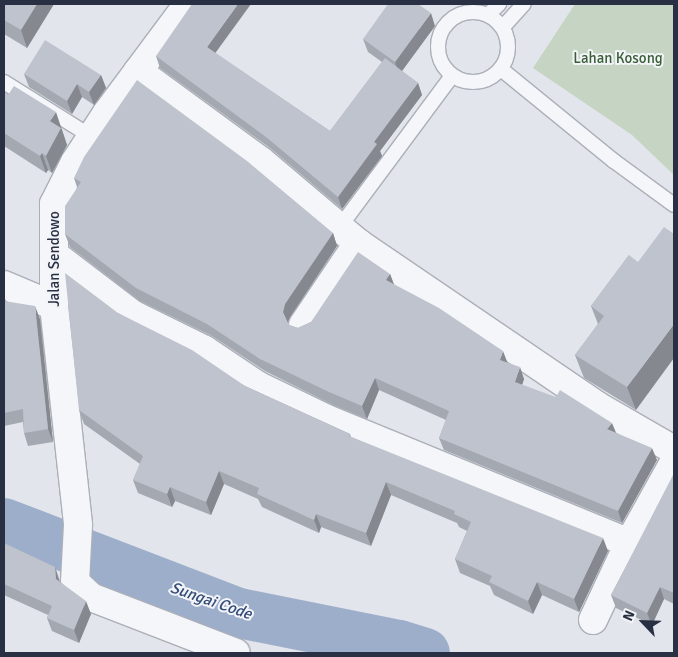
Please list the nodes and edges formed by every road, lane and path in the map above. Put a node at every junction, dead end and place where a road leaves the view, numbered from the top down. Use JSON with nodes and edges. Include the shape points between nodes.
{"nodes":[{"id":1,"x":499,"y":4,"type":"edge"},
{"id":2,"x":524,"y":4,"type":"edge"},
{"id":3,"x":178,"y":7,"type":"edge"},
{"id":4,"x":488,"y":15,"type":"junction"},
{"id":5,"x":502,"y":27,"type":"junction"},
{"id":6,"x":501,"y":69,"type":"junction"},
{"id":7,"x":138,"y":71,"type":"junction"},
{"id":8,"x":452,"y":76,"type":"junction"},
{"id":9,"x":4,"y":82,"type":"edge"},
{"id":10,"x":92,"y":137,"type":"junction"},
{"id":11,"x":674,"y":205,"type":"edge"},
{"id":12,"x":348,"y":235,"type":"junction"},
{"id":13,"x":56,"y":256,"type":"junction"},
{"id":14,"x":4,"y":286,"type":"edge"},
{"id":15,"x":54,"y":306,"type":"junction"},
{"id":16,"x":303,"y":325,"type":"edge"},
{"id":17,"x":672,"y":466,"type":"edge"},
{"id":18,"x":629,"y":543,"type":"junction"},
{"id":19,"x":593,"y":620,"type":"dead end"},
{"id":20,"x":236,"y":653,"type":"edge"}],
"edges":[{"from":1,"to":4,"type":"lane"},
{"from":2,"to":5,"type":"lane"},
{"from":3,"to":7,"type":"street","name":"Jalan Sendowo"},
{"from":4,"to":5,"type":"lane"},
{"from":4,"to":8,"type":"lane","via":[[463,13],[443,29],[438,54]]},
{"from":5,"to":6,"type":"lane","via":[[509,48]]},
{"from":6,"to":8,"type":"lane","via":[[493,77],[472,83]]},
{"from":6,"to":11,"type":"lane"},
{"from":7,"to":10,"type":"street","name":"Jalan Sendowo"},
{"from":7,"to":12,"type":"street","via":[[261,161]]},
{"from":8,"to":12,"type":"lane"},
{"from":9,"to":10,"type":"lane"},
{"from":10,"to":13,"type":"street","name":"Jalan Sendowo","via":[[54,204]]},
{"from":12,"to":16,"type":"street"},
{"from":12,"to":17,"type":"street","via":[[596,405]]},
{"from":13,"to":15,"type":"street","name":"Jalan Sendowo"},
{"from":13,"to":18,"type":"street","via":[[132,314],[205,350],[257,385],[327,419]]},
{"from":14,"to":15,"type":"street"},
{"from":15,"to":20,"type":"street","name":"Jalan Sendowo","via":[[78,525],[75,582],[91,597]]},
{"from":17,"to":18,"type":"street"},
{"from":18,"to":19,"type":"street"}]}
